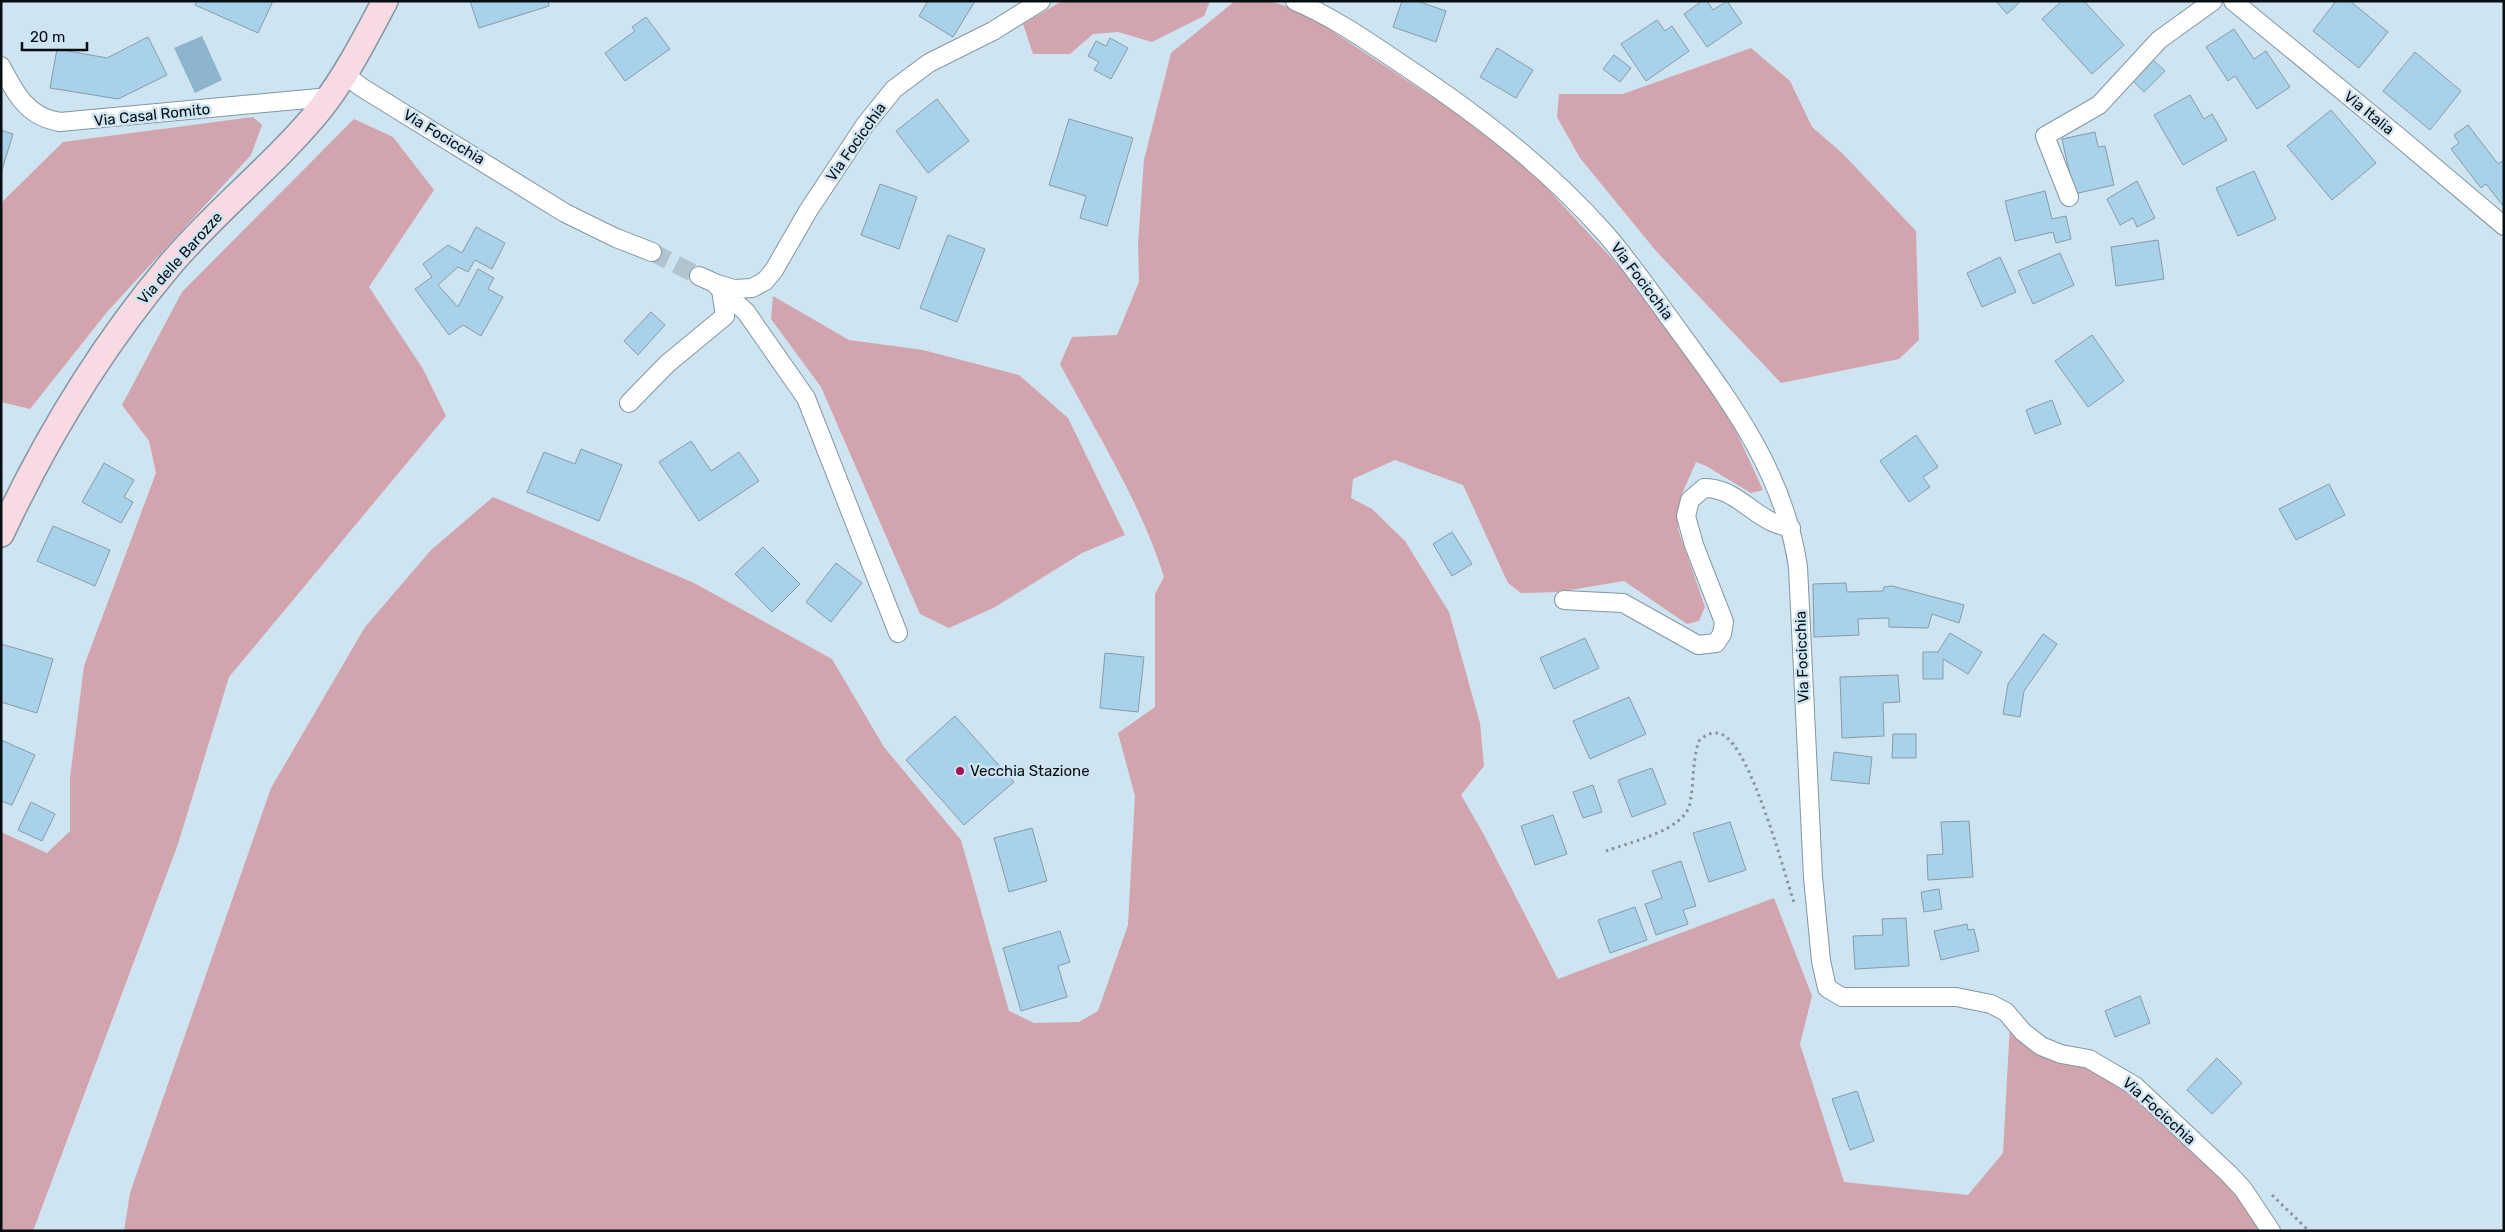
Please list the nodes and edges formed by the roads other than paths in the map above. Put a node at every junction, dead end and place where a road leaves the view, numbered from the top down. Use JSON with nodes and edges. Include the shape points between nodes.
{"nodes":[{"id":1,"x":385,"y":1,"type":"edge"},
{"id":2,"x":1041,"y":1,"type":"edge"},
{"id":3,"x":1295,"y":1,"type":"edge"},
{"id":4,"x":2213,"y":1,"type":"edge"},
{"id":5,"x":2233,"y":1,"type":"edge"},
{"id":6,"x":1,"y":66,"type":"edge"},
{"id":7,"x":344,"y":74,"type":"junction"},
{"id":8,"x":329,"y":97,"type":"junction"},
{"id":9,"x":2069,"y":197,"type":"dead end"},
{"id":10,"x":2504,"y":226,"type":"edge"},
{"id":11,"x":652,"y":252,"type":"tunnel mouth"},
{"id":12,"x":711,"y":282,"type":"junction"},
{"id":13,"x":629,"y":403,"type":"dead end"},
{"id":14,"x":1791,"y":528,"type":"junction"},
{"id":15,"x":1,"y":534,"type":"edge"},
{"id":16,"x":1564,"y":600,"type":"dead end"},
{"id":17,"x":898,"y":633,"type":"dead end"},
{"id":18,"x":2272,"y":1231,"type":"edge"}],
"edges":[{"from":1,"to":7,"type":"main road","name":"Via delle Barozze"},
{"from":2,"to":12,"type":"street","name":"Via Focicchia","via":[[992,31],[929,63],[894,89],[865,125],[764,281],[743,289]]},
{"from":3,"to":14,"type":"street","name":"Via Focicchia","via":[[1351,30],[1478,116],[1591,218],[1626,259],[1727,398],[1765,461]]},
{"from":4,"to":9,"type":"street","via":[[2159,40],[2099,105],[2046,136]]},
{"from":5,"to":10,"type":"street","name":"Via Italia"},
{"from":6,"to":8,"type":"street","name":"Via Casal Romito","via":[[25,106],[38,115],[60,122]]},
{"from":7,"to":8,"type":"main road","name":"Via delle Barozze"},
{"from":7,"to":11,"type":"street","name":"Via Focicchia","via":[[565,213]]},
{"from":8,"to":15,"type":"main road","name":"Via delle Barozze","via":[[313,118],[171,264],[141,301],[79,387],[27,478]]},
{"from":12,"to":13,"type":"street","via":[[725,316],[667,364]]},
{"from":12,"to":17,"type":"street","via":[[746,312],[806,398]]},
{"from":14,"to":16,"type":"street","via":[[1773,523],[1718,489],[1704,488],[1690,500],[1686,516],[1694,545],[1724,622],[1716,643],[1698,645],[1623,603]]},
{"from":14,"to":18,"type":"street","name":"Via Focicchia","via":[[1800,588],[1813,877],[1821,962],[1827,988],[1842,997],[1970,998],[2000,1008],[2041,1046],[2089,1059],[2135,1086],[2229,1174]]}]}
